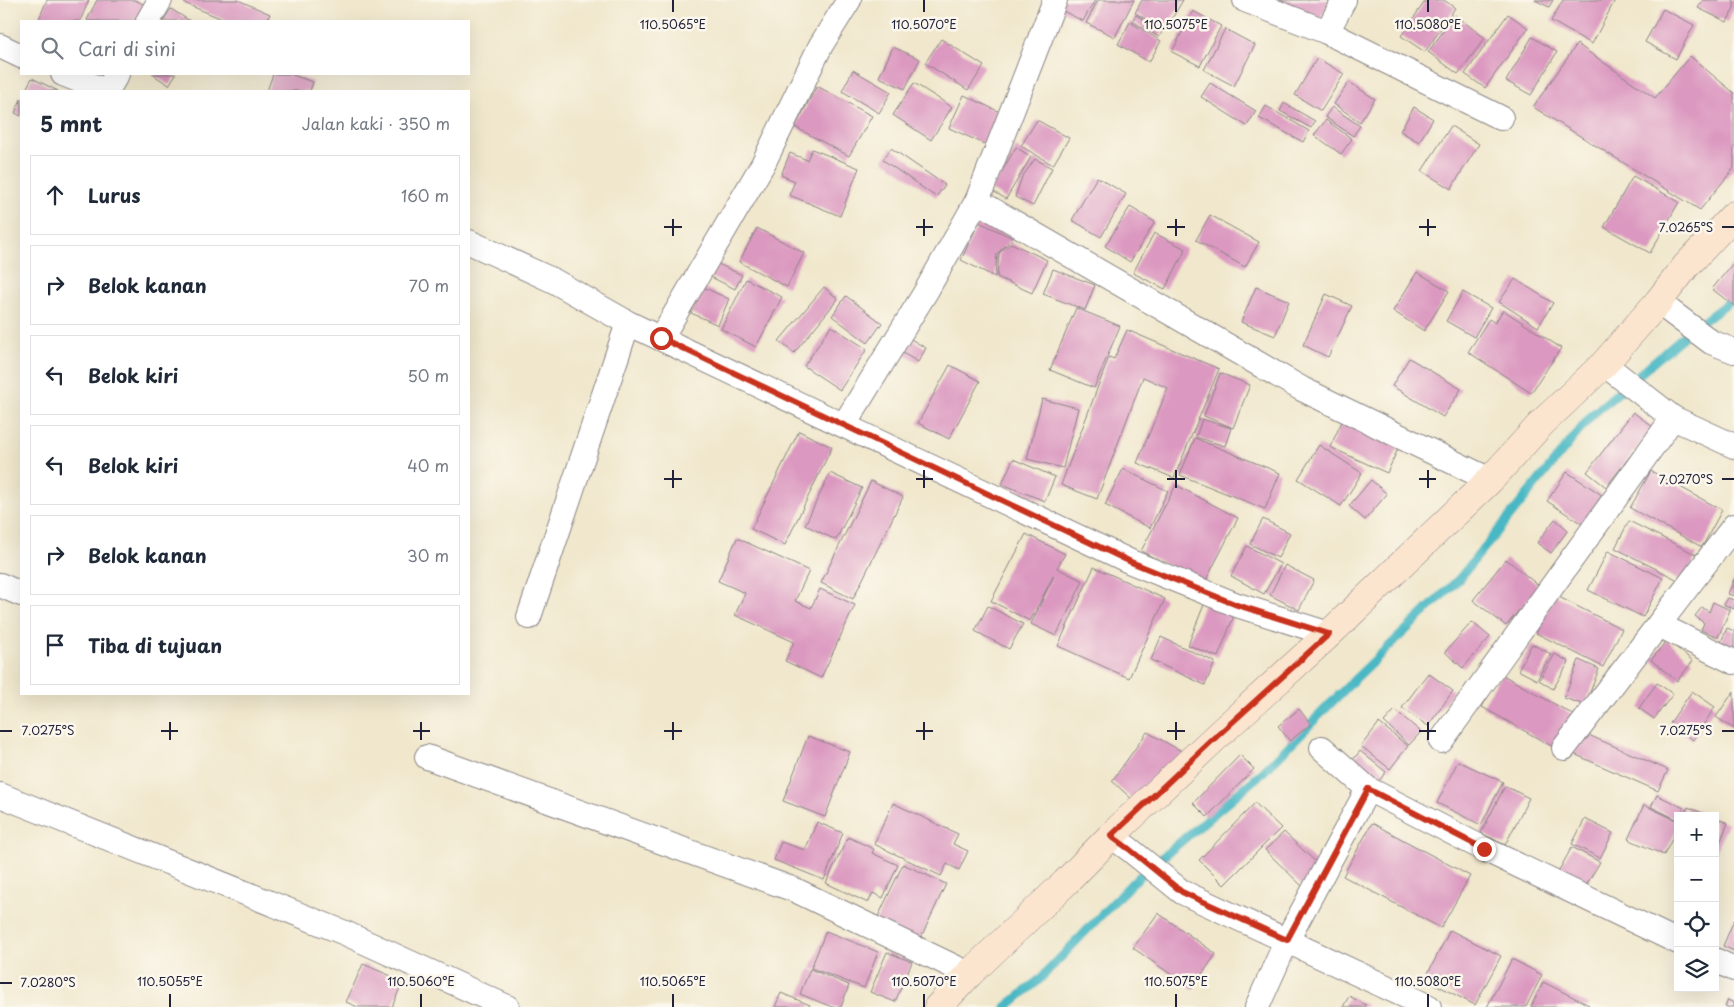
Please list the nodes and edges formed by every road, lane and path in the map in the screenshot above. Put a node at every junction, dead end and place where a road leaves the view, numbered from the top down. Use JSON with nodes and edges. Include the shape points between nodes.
{"nodes":[{"id":1,"x":160,"y":0,"type":"edge"},
{"id":2,"x":849,"y":0,"type":"edge"},
{"id":3,"x":1054,"y":0,"type":"edge"},
{"id":4,"x":1245,"y":0,"type":"edge"},
{"id":5,"x":1344,"y":0,"type":"edge"},
{"id":6,"x":149,"y":20,"type":"edge"},
{"id":7,"x":1327,"y":32,"type":"junction"},
{"id":8,"x":0,"y":46,"type":"edge"},
{"id":9,"x":20,"y":56,"type":"edge"},
{"id":10,"x":65,"y":75,"type":"edge"},
{"id":11,"x":116,"y":75,"type":"edge"},
{"id":12,"x":104,"y":90,"type":"edge"},
{"id":13,"x":108,"y":90,"type":"edge"},
{"id":14,"x":1501,"y":118,"type":"dead end"},
{"id":15,"x":977,"y":201,"type":"junction"},
{"id":16,"x":1734,"y":216,"type":"edge"},
{"id":17,"x":470,"y":242,"type":"edge"},
{"id":18,"x":1668,"y":309,"type":"junction"},
{"id":19,"x":628,"y":322,"type":"junction"},
{"id":20,"x":661,"y":338,"type":"junction"},
{"id":21,"x":1734,"y":351,"type":"edge"},
{"id":22,"x":1623,"y":379,"type":"junction"},
{"id":23,"x":1673,"y":418,"type":"junction"},
{"id":24,"x":844,"y":425,"type":"junction"},
{"id":25,"x":1734,"y":446,"type":"edge"},
{"id":26,"x":1490,"y":480,"type":"junction"},
{"id":27,"x":1734,"y":526,"type":"edge"},
{"id":28,"x":0,"y":585,"type":"edge"},
{"id":29,"x":20,"y":594,"type":"edge"},
{"id":30,"x":529,"y":617,"type":"dead end"},
{"id":31,"x":1659,"y":625,"type":"junction"},
{"id":32,"x":1329,"y":634,"type":"junction"},
{"id":33,"x":1734,"y":662,"type":"edge"},
{"id":34,"x":1441,"y":740,"type":"dead end"},
{"id":35,"x":1322,"y":748,"type":"dead end"},
{"id":36,"x":1564,"y":748,"type":"dead end"},
{"id":37,"x":427,"y":757,"type":"dead end"},
{"id":38,"x":1368,"y":789,"type":"junction"},
{"id":39,"x":0,"y":794,"type":"edge"},
{"id":40,"x":1120,"y":842,"type":"junction"},
{"id":41,"x":1287,"y":940,"type":"junction"},
{"id":42,"x":1674,"y":940,"type":"edge"},
{"id":43,"x":1719,"y":962,"type":"edge"},
{"id":44,"x":1734,"y":969,"type":"edge"},
{"id":45,"x":969,"y":974,"type":"junction"},
{"id":46,"x":507,"y":1007,"type":"edge"},
{"id":47,"x":938,"y":1007,"type":"edge"},
{"id":48,"x":1257,"y":1007,"type":"edge"},
{"id":49,"x":1429,"y":1007,"type":"edge"}],
"edges":[{"from":1,"to":6,"type":"street"},
{"from":2,"to":20,"type":"street","via":[[821,44],[763,164]]},
{"from":3,"to":15,"type":"street"},
{"from":4,"to":7,"type":"street"},
{"from":5,"to":7,"type":"street"},
{"from":7,"to":14,"type":"street"},
{"from":8,"to":9,"type":"street"},
{"from":10,"to":12,"type":"street"},
{"from":11,"to":13,"type":"street"},
{"from":15,"to":24,"type":"street"},
{"from":15,"to":26,"type":"street","via":[[1302,389]]},
{"from":16,"to":18,"type":"main road","via":[[1686,266]]},
{"from":17,"to":19,"type":"street","via":[[554,281]]},
{"from":18,"to":21,"type":"street","via":[[1711,342]]},
{"from":18,"to":22,"type":"main road"},
{"from":19,"to":20,"type":"street"},
{"from":19,"to":30,"type":"street"},
{"from":20,"to":24,"type":"street"},
{"from":22,"to":23,"type":"street"},
{"from":22,"to":26,"type":"main road","via":[[1542,423]]},
{"from":23,"to":25,"type":"street"},
{"from":23,"to":34,"type":"street"},
{"from":24,"to":32,"type":"street","via":[[1131,562],[1237,605]]},
{"from":26,"to":32,"type":"main road"},
{"from":27,"to":31,"type":"street"},
{"from":28,"to":29,"type":"street"},
{"from":31,"to":33,"type":"street"},
{"from":31,"to":36,"type":"street"},
{"from":32,"to":40,"type":"main road","via":[[1217,736]]},
{"from":35,"to":38,"type":"street"},
{"from":37,"to":45,"type":"street","via":[[795,890]]},
{"from":38,"to":41,"type":"street"},
{"from":38,"to":42,"type":"street"},
{"from":39,"to":46,"type":"street","via":[[345,933]]},
{"from":40,"to":41,"type":"street","via":[[1182,892]]},
{"from":40,"to":45,"type":"main road","via":[[1065,883]]},
{"from":41,"to":48,"type":"street"},
{"from":41,"to":49,"type":"street"},
{"from":43,"to":44,"type":"street"},
{"from":45,"to":47,"type":"main road"}]}
